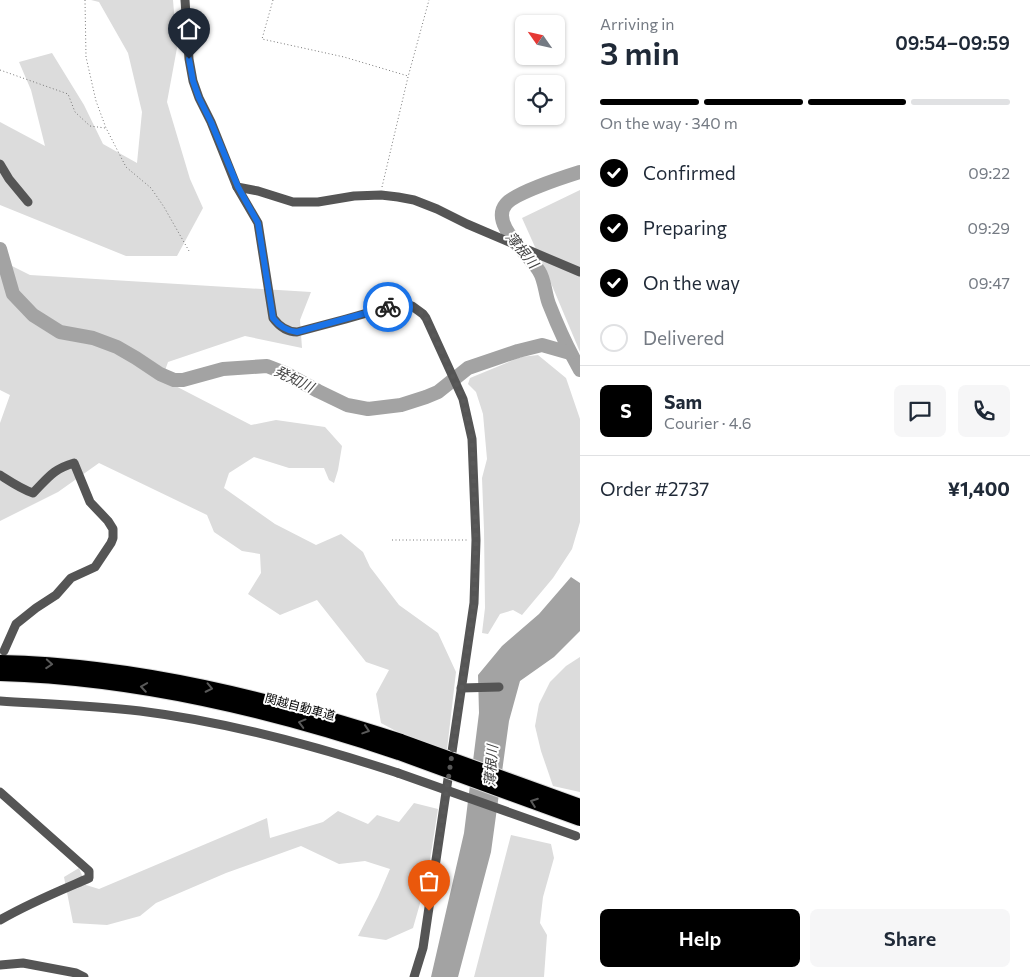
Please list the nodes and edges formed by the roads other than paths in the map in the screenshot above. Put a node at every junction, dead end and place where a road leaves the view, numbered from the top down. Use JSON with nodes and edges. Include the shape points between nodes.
{"nodes":[{"id":1,"x":185,"y":0,"type":"edge"},
{"id":2,"x":0,"y":164,"type":"edge"},
{"id":3,"x":238,"y":187,"type":"junction"},
{"id":4,"x":28,"y":202,"type":"dead end"},
{"id":5,"x":580,"y":272,"type":"edge"},
{"id":6,"x":0,"y":475,"type":"edge"},
{"id":7,"x":3,"y":649,"type":"edge"},
{"id":8,"x":0,"y":674,"type":"edge"},
{"id":9,"x":499,"y":687,"type":"dead end"},
{"id":10,"x":461,"y":688,"type":"junction"},
{"id":11,"x":0,"y":701,"type":"edge"},
{"id":12,"x":400,"y":747,"type":"junction"},
{"id":13,"x":0,"y":792,"type":"edge"},
{"id":14,"x":580,"y":806,"type":"edge"},
{"id":15,"x":580,"y":818,"type":"edge"},
{"id":16,"x":578,"y":837,"type":"edge"},
{"id":17,"x":0,"y":920,"type":"edge"},
{"id":18,"x":0,"y":965,"type":"edge"},
{"id":19,"x":84,"y":977,"type":"edge"},
{"id":20,"x":414,"y":977,"type":"edge"}],
"edges":[{"from":1,"to":3,"type":"street","via":[[193,81]]},
{"from":2,"to":4,"type":"street"},
{"from":3,"to":5,"type":"street","via":[[293,202],[354,196],[398,197],[428,205]]},
{"from":3,"to":10,"type":"street","via":[[258,223],[273,318],[277,324],[290,332],[297,332],[407,304],[426,318],[448,364],[463,399],[472,439],[476,540],[474,603]]},
{"from":6,"to":7,"type":"street","via":[[33,493],[55,470],[74,463],[90,502],[113,529],[111,543],[96,566],[71,578],[56,595],[20,620]]},
{"from":7,"to":12,"type":"highway","name":"関越自動車道","one_way":true,"via":[[74,666],[172,680],[294,708]]},
{"from":12,"to":8,"type":"highway","name":"関越自動車道","one_way":true,"via":[[167,691],[74,679]]},
{"from":9,"to":10,"type":"street"},
{"from":10,"to":20,"type":"street","via":[[423,948]]},
{"from":11,"to":16,"type":"street","bridge":true,"via":[[139,711],[236,727],[398,772]]},
{"from":12,"to":14,"type":"highway","name":"関越自動車道","bridge":true},
{"from":15,"to":12,"type":"highway","name":"関越自動車道","one_way":true,"bridge":true},
{"from":13,"to":17,"type":"street","via":[[89,871],[89,878]]},
{"from":18,"to":19,"type":"street","via":[[23,963]]}]}
